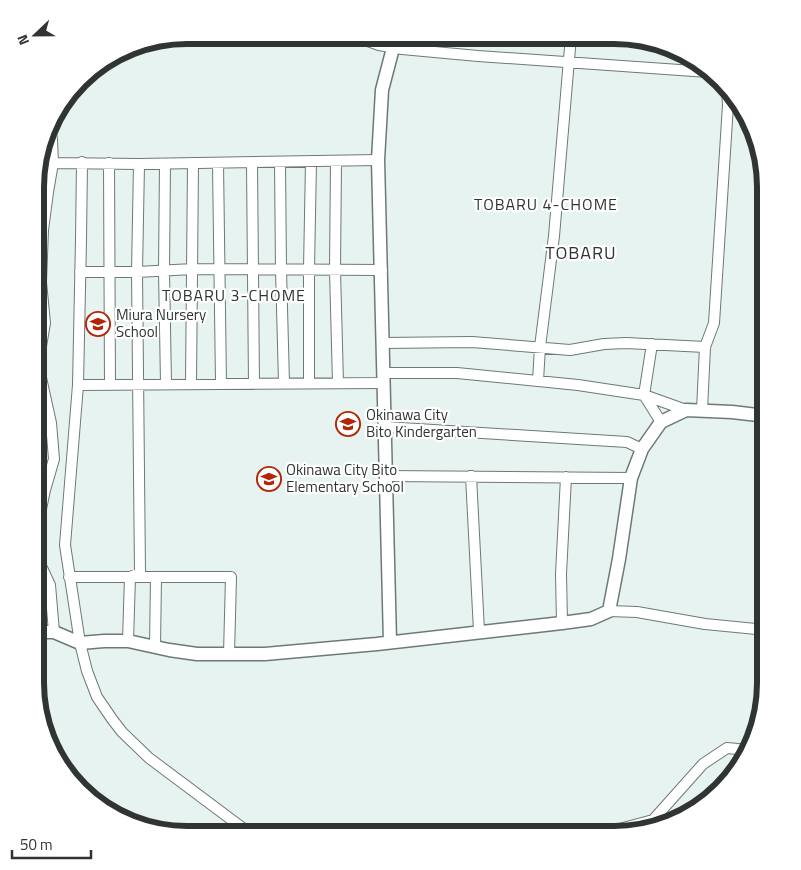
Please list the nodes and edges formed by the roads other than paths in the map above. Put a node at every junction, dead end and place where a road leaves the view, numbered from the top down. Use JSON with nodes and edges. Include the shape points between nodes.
{"nodes":[{"id":1,"x":376,"y":44,"type":"edge"},
{"id":2,"x":395,"y":44,"type":"edge"},
{"id":3,"x":570,"y":44,"type":"edge"},
{"id":4,"x":393,"y":48,"type":"junction"},
{"id":5,"x":569,"y":62,"type":"junction"},
{"id":6,"x":698,"y":71,"type":"edge"},
{"id":7,"x":728,"y":100,"type":"edge"},
{"id":8,"x":52,"y":139,"type":"edge"},
{"id":9,"x":378,"y":160,"type":"junction"},
{"id":10,"x":336,"y":161,"type":"junction"},
{"id":11,"x":82,"y":162,"type":"junction"},
{"id":12,"x":280,"y":162,"type":"junction"},
{"id":13,"x":311,"y":162,"type":"junction"},
{"id":14,"x":54,"y":163,"type":"junction"},
{"id":15,"x":109,"y":163,"type":"junction"},
{"id":16,"x":193,"y":163,"type":"junction"},
{"id":17,"x":218,"y":163,"type":"junction"},
{"id":18,"x":252,"y":163,"type":"junction"},
{"id":19,"x":139,"y":164,"type":"junction"},
{"id":20,"x":165,"y":164,"type":"junction"},
{"id":21,"x":44,"y":188,"type":"edge"},
{"id":22,"x":193,"y":269,"type":"junction"},
{"id":23,"x":220,"y":269,"type":"junction"},
{"id":24,"x":253,"y":269,"type":"junction"},
{"id":25,"x":309,"y":269,"type":"junction"},
{"id":26,"x":281,"y":270,"type":"junction"},
{"id":27,"x":335,"y":270,"type":"junction"},
{"id":28,"x":382,"y":270,"type":"junction"},
{"id":29,"x":164,"y":271,"type":"junction"},
{"id":30,"x":80,"y":272,"type":"junction"},
{"id":31,"x":110,"y":272,"type":"junction"},
{"id":32,"x":137,"y":272,"type":"junction"},
{"id":33,"x":44,"y":313,"type":"edge"},
{"id":34,"x":44,"y":329,"type":"edge"},
{"id":35,"x":383,"y":343,"type":"junction"},
{"id":36,"x":652,"y":344,"type":"junction"},
{"id":37,"x":540,"y":347,"type":"junction"},
{"id":38,"x":705,"y":347,"type":"junction"},
{"id":39,"x":383,"y":378,"type":"junction"},
{"id":40,"x":538,"y":381,"type":"junction"},
{"id":41,"x":284,"y":383,"type":"junction"},
{"id":42,"x":309,"y":383,"type":"junction"},
{"id":43,"x":338,"y":383,"type":"junction"},
{"id":44,"x":139,"y":384,"type":"junction"},
{"id":45,"x":166,"y":384,"type":"junction"},
{"id":46,"x":191,"y":384,"type":"junction"},
{"id":47,"x":221,"y":384,"type":"junction"},
{"id":48,"x":254,"y":384,"type":"junction"},
{"id":49,"x":78,"y":385,"type":"junction"},
{"id":50,"x":110,"y":385,"type":"junction"},
{"id":51,"x":44,"y":391,"type":"edge"},
{"id":52,"x":644,"y":396,"type":"junction"},
{"id":53,"x":686,"y":410,"type":"junction"},
{"id":54,"x":702,"y":410,"type":"junction"},
{"id":55,"x":757,"y":415,"type":"edge"},
{"id":56,"x":661,"y":422,"type":"junction"},
{"id":57,"x":51,"y":423,"type":"junction"},
{"id":58,"x":44,"y":424,"type":"edge"},
{"id":59,"x":385,"y":427,"type":"junction"},
{"id":60,"x":642,"y":449,"type":"junction"},
{"id":61,"x":386,"y":476,"type":"junction"},
{"id":62,"x":471,"y":476,"type":"junction"},
{"id":63,"x":566,"y":477,"type":"junction"},
{"id":64,"x":631,"y":478,"type":"junction"},
{"id":65,"x":44,"y":495,"type":"edge"},
{"id":66,"x":44,"y":572,"type":"edge"},
{"id":67,"x":69,"y":577,"type":"junction"},
{"id":68,"x":130,"y":577,"type":"junction"},
{"id":69,"x":156,"y":577,"type":"junction"},
{"id":70,"x":609,"y":611,"type":"junction"},
{"id":71,"x":562,"y":623,"type":"junction"},
{"id":72,"x":757,"y":629,"type":"edge"},
{"id":73,"x":479,"y":631,"type":"junction"},
{"id":74,"x":44,"y":632,"type":"edge"},
{"id":75,"x":54,"y":632,"type":"junction"},
{"id":76,"x":128,"y":641,"type":"junction"},
{"id":77,"x":390,"y":642,"type":"junction"},
{"id":78,"x":80,"y":643,"type":"junction"},
{"id":79,"x":155,"y":647,"type":"junction"},
{"id":80,"x":229,"y":654,"type":"junction"},
{"id":81,"x":741,"y":749,"type":"edge"},
{"id":82,"x":635,"y":825,"type":"edge"},
{"id":83,"x":240,"y":826,"type":"edge"}],
"edges":[{"from":1,"to":4,"type":"street"},
{"from":2,"to":4,"type":"street"},
{"from":3,"to":5,"type":"street"},
{"from":4,"to":5,"type":"street"},
{"from":4,"to":9,"type":"street","via":[[382,90]]},
{"from":5,"to":6,"type":"street"},
{"from":5,"to":37,"type":"street","via":[[554,236]]},
{"from":7,"to":38,"type":"street","via":[[714,323]]},
{"from":8,"to":14,"type":"street"},
{"from":9,"to":10,"type":"street"},
{"from":9,"to":28,"type":"street"},
{"from":10,"to":13,"type":"street"},
{"from":10,"to":27,"type":"street"},
{"from":11,"to":14,"type":"street"},
{"from":11,"to":15,"type":"street"},
{"from":11,"to":30,"type":"street"},
{"from":12,"to":13,"type":"street"},
{"from":12,"to":18,"type":"street"},
{"from":12,"to":26,"type":"street"},
{"from":13,"to":25,"type":"street"},
{"from":14,"to":21,"type":"street"},
{"from":15,"to":19,"type":"street"},
{"from":15,"to":31,"type":"street"},
{"from":16,"to":17,"type":"street"},
{"from":16,"to":20,"type":"street"},
{"from":16,"to":22,"type":"street"},
{"from":17,"to":18,"type":"street"},
{"from":17,"to":23,"type":"street"},
{"from":18,"to":24,"type":"street"},
{"from":19,"to":20,"type":"street"},
{"from":19,"to":32,"type":"street"},
{"from":20,"to":29,"type":"street"},
{"from":22,"to":23,"type":"street"},
{"from":22,"to":29,"type":"street"},
{"from":22,"to":46,"type":"street"},
{"from":23,"to":24,"type":"street"},
{"from":23,"to":47,"type":"street"},
{"from":24,"to":26,"type":"street"},
{"from":24,"to":48,"type":"street"},
{"from":25,"to":26,"type":"street"},
{"from":25,"to":27,"type":"street"},
{"from":25,"to":42,"type":"street"},
{"from":26,"to":41,"type":"street"},
{"from":27,"to":28,"type":"street"},
{"from":27,"to":43,"type":"street"},
{"from":28,"to":35,"type":"street"},
{"from":29,"to":32,"type":"street"},
{"from":29,"to":45,"type":"street"},
{"from":30,"to":31,"type":"street"},
{"from":30,"to":49,"type":"street"},
{"from":31,"to":32,"type":"street"},
{"from":31,"to":50,"type":"street"},
{"from":32,"to":44,"type":"street"},
{"from":33,"to":34,"type":"street"},
{"from":35,"to":37,"type":"street","via":[[472,342]]},
{"from":35,"to":39,"type":"street"},
{"from":36,"to":37,"type":"street","via":[[604,344],[570,350]]},
{"from":36,"to":38,"type":"street"},
{"from":36,"to":52,"type":"street"},
{"from":37,"to":40,"type":"street"},
{"from":38,"to":54,"type":"street"},
{"from":39,"to":40,"type":"street","via":[[457,373]]},
{"from":39,"to":43,"type":"street"},
{"from":39,"to":59,"type":"street"},
{"from":40,"to":52,"type":"street"},
{"from":41,"to":42,"type":"street"},
{"from":41,"to":48,"type":"street"},
{"from":42,"to":43,"type":"street"},
{"from":44,"to":45,"type":"street"},
{"from":44,"to":50,"type":"street"},
{"from":44,"to":68,"type":"street","via":[[140,573]]},
{"from":45,"to":46,"type":"street"},
{"from":46,"to":47,"type":"street"},
{"from":47,"to":48,"type":"street"},
{"from":49,"to":50,"type":"street"},
{"from":49,"to":67,"type":"street","via":[[64,545]]},
{"from":51,"to":57,"type":"street"},
{"from":52,"to":53,"type":"street"},
{"from":52,"to":56,"type":"street"},
{"from":53,"to":54,"type":"street"},
{"from":53,"to":56,"type":"street"},
{"from":54,"to":55,"type":"street"},
{"from":56,"to":60,"type":"street"},
{"from":57,"to":58,"type":"street"},
{"from":57,"to":65,"type":"street","via":[[54,459]]},
{"from":59,"to":60,"type":"street","via":[[627,442]]},
{"from":59,"to":61,"type":"street"},
{"from":60,"to":64,"type":"street"},
{"from":61,"to":62,"type":"street"},
{"from":61,"to":77,"type":"street"},
{"from":62,"to":63,"type":"street"},
{"from":62,"to":73,"type":"street"},
{"from":63,"to":64,"type":"street"},
{"from":63,"to":71,"type":"street"},
{"from":64,"to":70,"type":"street"},
{"from":66,"to":75,"type":"street","via":[[50,585]]},
{"from":67,"to":68,"type":"street"},
{"from":67,"to":78,"type":"street"},
{"from":68,"to":69,"type":"street"},
{"from":68,"to":76,"type":"street"},
{"from":69,"to":79,"type":"street"},
{"from":69,"to":80,"type":"street","via":[[231,577]]},
{"from":70,"to":71,"type":"street","via":[[591,619]]},
{"from":70,"to":72,"type":"street"},
{"from":71,"to":73,"type":"street"},
{"from":73,"to":77,"type":"street"},
{"from":74,"to":75,"type":"street"},
{"from":75,"to":78,"type":"street"},
{"from":76,"to":78,"type":"street"},
{"from":76,"to":79,"type":"street"},
{"from":77,"to":80,"type":"street","via":[[265,654]]},
{"from":78,"to":83,"type":"street","via":[[97,697],[122,732],[149,758]]},
{"from":79,"to":80,"type":"street","via":[[197,654]]},
{"from":81,"to":82,"type":"street","via":[[727,748],[703,764],[653,820]]}]}
